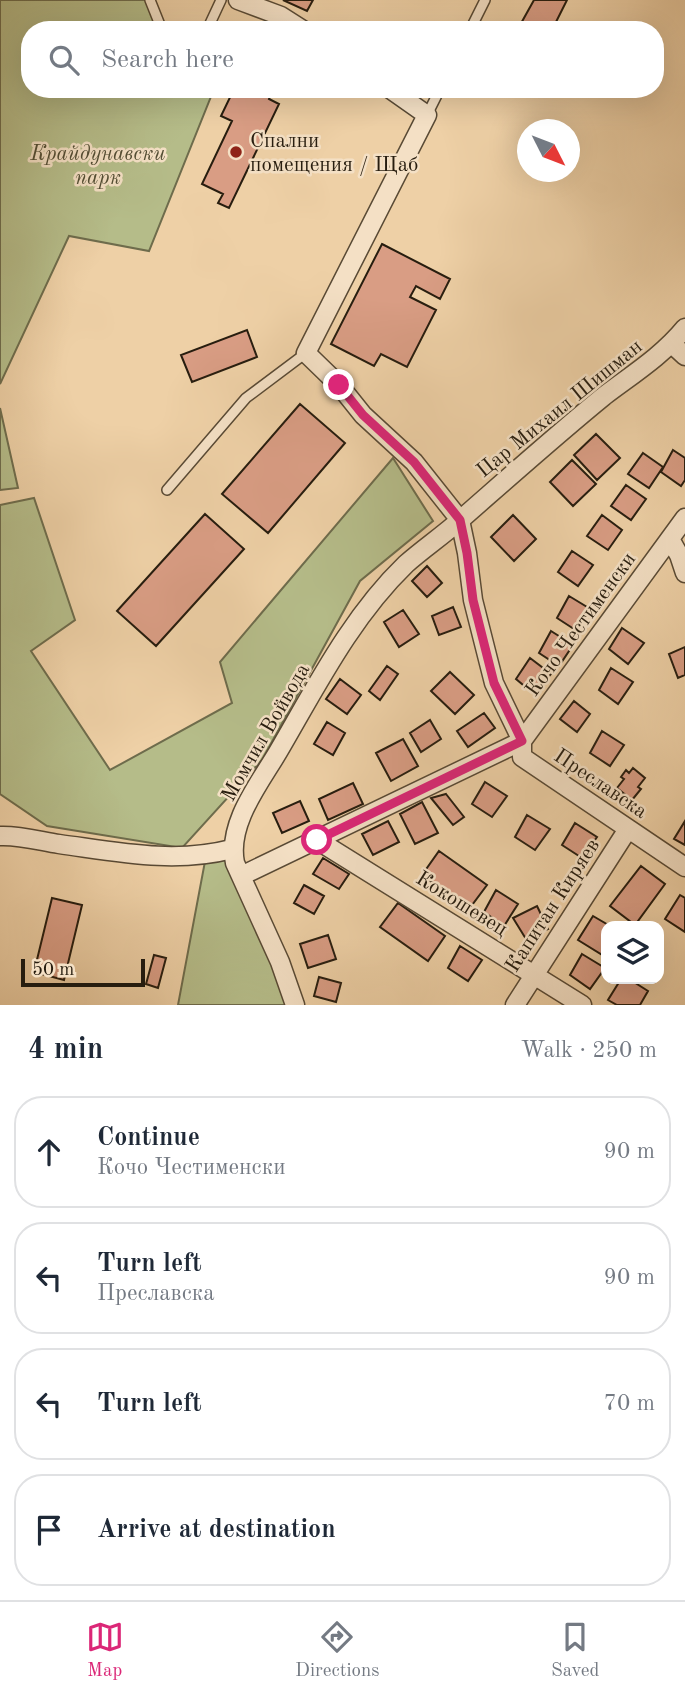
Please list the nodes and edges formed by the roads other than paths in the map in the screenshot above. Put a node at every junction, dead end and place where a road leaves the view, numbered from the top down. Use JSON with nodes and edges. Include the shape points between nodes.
{"nodes":[{"id":1,"x":150,"y":0,"type":"edge"},
{"id":2,"x":221,"y":0,"type":"edge"},
{"id":3,"x":238,"y":0,"type":"edge"},
{"id":4,"x":485,"y":0,"type":"edge"},
{"id":5,"x":158,"y":21,"type":"edge"},
{"id":6,"x":211,"y":21,"type":"edge"},
{"id":7,"x":289,"y":21,"type":"edge"},
{"id":8,"x":474,"y":21,"type":"edge"},
{"id":9,"x":403,"y":98,"type":"edge"},
{"id":10,"x":436,"y":98,"type":"edge"},
{"id":11,"x":427,"y":115,"type":"junction"},
{"id":12,"x":685,"y":328,"type":"edge"},
{"id":13,"x":679,"y":350,"type":"edge"},
{"id":14,"x":306,"y":353,"type":"junction"},
{"id":15,"x":167,"y":490,"type":"dead end"},
{"id":16,"x":685,"y":518,"type":"edge"},
{"id":17,"x":460,"y":520,"type":"junction"},
{"id":18,"x":670,"y":539,"type":"junction"},
{"id":19,"x":685,"y":573,"type":"edge"},
{"id":20,"x":522,"y":741,"type":"junction"},
{"id":21,"x":628,"y":829,"type":"junction"},
{"id":22,"x":0,"y":836,"type":"edge"},
{"id":23,"x":317,"y":840,"type":"junction"},
{"id":24,"x":232,"y":849,"type":"junction"},
{"id":25,"x":685,"y":867,"type":"edge"},
{"id":26,"x":241,"y":876,"type":"junction"},
{"id":27,"x":535,"y":975,"type":"junction"},
{"id":28,"x":295,"y":1005,"type":"edge"},
{"id":29,"x":515,"y":1005,"type":"edge"},
{"id":30,"x":582,"y":1005,"type":"edge"}],
"edges":[{"from":1,"to":5,"type":"lane"},
{"from":2,"to":6,"type":"lane"},
{"from":3,"to":7,"type":"street"},
{"from":4,"to":8,"type":"lane"},
{"from":9,"to":11,"type":"street"},
{"from":10,"to":11,"type":"lane"},
{"from":11,"to":14,"type":"street"},
{"from":12,"to":13,"type":"street","name":"Цар Михаил Шишман"},
{"from":13,"to":17,"type":"street","name":"Цар Михаил Шишман","via":[[545,445]]},
{"from":14,"to":15,"type":"lane","via":[[246,398]]},
{"from":14,"to":17,"type":"street","via":[[414,462]]},
{"from":16,"to":18,"type":"street","name":"Кочо Честименски"},
{"from":17,"to":20,"type":"street","name":"Преславска","via":[[473,600],[494,683]]},
{"from":17,"to":24,"type":"street","name":"Момчил Войвода","via":[[407,563],[342,643],[248,803]]},
{"from":18,"to":19,"type":"street"},
{"from":18,"to":20,"type":"street","name":"Кочо Честименски"},
{"from":20,"to":21,"type":"street","name":"Преславска","via":[[522,758]]},
{"from":20,"to":23,"type":"street","name":"Кочо Честименски"},
{"from":21,"to":25,"type":"street","name":"Преславска"},
{"from":21,"to":27,"type":"street","name":"Капитан Киряев"},
{"from":22,"to":24,"type":"street","via":[[174,858]]},
{"from":23,"to":26,"type":"street","name":"Кочо Честименски"},
{"from":23,"to":27,"type":"street","name":"Кокошевец"},
{"from":24,"to":26,"type":"street"},
{"from":26,"to":28,"type":"street"},
{"from":27,"to":29,"type":"street","name":"Капитан Киряев"},
{"from":27,"to":30,"type":"street","name":"Кокошевец"}]}
